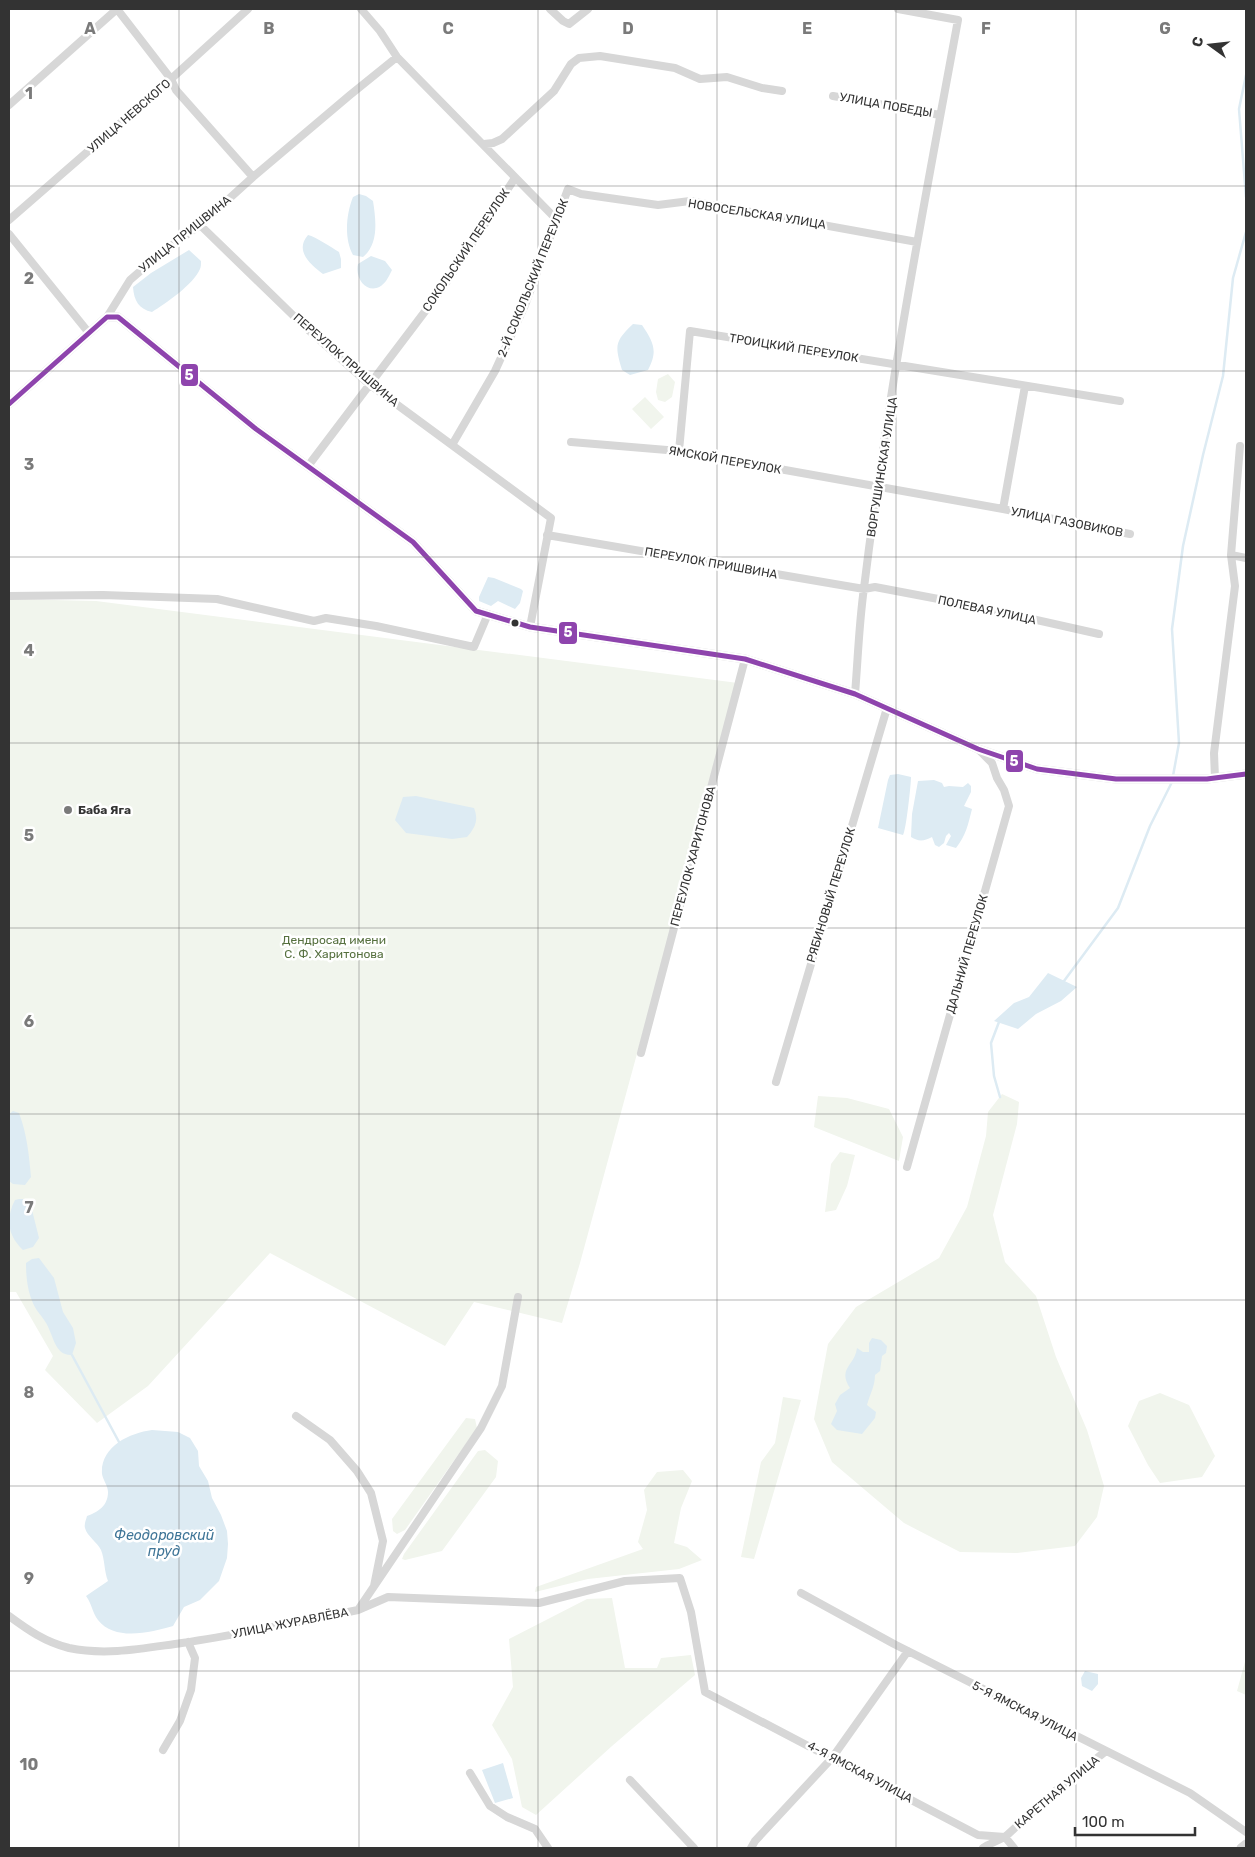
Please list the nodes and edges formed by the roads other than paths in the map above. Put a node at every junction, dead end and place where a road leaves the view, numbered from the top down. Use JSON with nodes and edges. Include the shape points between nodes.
{"nodes":[{"id":1,"x":117,"y":9,"type":"edge"},
{"id":2,"x":248,"y":9,"type":"edge"},
{"id":3,"x":361,"y":9,"type":"edge"},
{"id":4,"x":550,"y":9,"type":"edge"},
{"id":5,"x":588,"y":9,"type":"edge"},
{"id":6,"x":898,"y":9,"type":"edge"},
{"id":7,"x":397,"y":57,"type":"junction"},
{"id":8,"x":171,"y":79,"type":"junction"},
{"id":9,"x":782,"y":90,"type":"dead end"},
{"id":10,"x":832,"y":96,"type":"dead end"},
{"id":11,"x":9,"y":105,"type":"edge"},
{"id":12,"x":940,"y":115,"type":"junction"},
{"id":13,"x":484,"y":144,"type":"junction"},
{"id":14,"x":253,"y":177,"type":"junction"},
{"id":15,"x":515,"y":178,"type":"junction"},
{"id":16,"x":568,"y":189,"type":"joint"},
{"id":17,"x":9,"y":220,"type":"edge"},
{"id":18,"x":557,"y":220,"type":"junction"},
{"id":19,"x":200,"y":225,"type":"junction"},
{"id":20,"x":9,"y":234,"type":"edge"},
{"id":21,"x":917,"y":242,"type":"junction"},
{"id":22,"x":107,"y":316,"type":"junction"},
{"id":23,"x":89,"y":333,"type":"junction"},
{"id":24,"x":897,"y":366,"type":"junction"},
{"id":25,"x":370,"y":384,"type":"junction"},
{"id":26,"x":1025,"y":386,"type":"junction"},
{"id":27,"x":1120,"y":400,"type":"dead end"},
{"id":28,"x":9,"y":404,"type":"edge"},
{"id":29,"x":571,"y":442,"type":"dead end"},
{"id":30,"x":452,"y":445,"type":"junction"},
{"id":31,"x":1240,"y":446,"type":"dead end"},
{"id":32,"x":679,"y":451,"type":"junction"},
{"id":33,"x":308,"y":466,"type":"junction"},
{"id":34,"x":878,"y":487,"type":"junction"},
{"id":35,"x":1003,"y":509,"type":"junction"},
{"id":36,"x":1130,"y":534,"type":"dead end"},
{"id":37,"x":547,"y":535,"type":"junction"},
{"id":38,"x":1231,"y":555,"type":"junction"},
{"id":39,"x":1246,"y":558,"type":"edge"},
{"id":40,"x":875,"y":587,"type":"joint"},
{"id":41,"x":864,"y":589,"type":"junction"},
{"id":42,"x":9,"y":596,"type":"edge"},
{"id":43,"x":488,"y":614,"type":"junction"},
{"id":44,"x":530,"y":627,"type":"junction"},
{"id":45,"x":1099,"y":634,"type":"dead end"},
{"id":46,"x":745,"y":659,"type":"junction"},
{"id":47,"x":855,"y":694,"type":"junction"},
{"id":48,"x":887,"y":708,"type":"junction"},
{"id":49,"x":978,"y":749,"type":"junction"},
{"id":50,"x":1246,"y":774,"type":"edge"},
{"id":51,"x":1215,"y":778,"type":"junction"},
{"id":52,"x":641,"y":1052,"type":"dead end"},
{"id":53,"x":776,"y":1082,"type":"dead end"},
{"id":54,"x":907,"y":1167,"type":"dead end"},
{"id":55,"x":518,"y":1297,"type":"dead end"},
{"id":56,"x":296,"y":1416,"type":"dead end"},
{"id":57,"x":373,"y":1590,"type":"junction"},
{"id":58,"x":801,"y":1593,"type":"dead end"},
{"id":59,"x":358,"y":1610,"type":"junction"},
{"id":60,"x":9,"y":1616,"type":"edge"},
{"id":61,"x":188,"y":1642,"type":"junction"},
{"id":62,"x":908,"y":1651,"type":"junction"},
{"id":63,"x":163,"y":1750,"type":"dead end"},
{"id":64,"x":1106,"y":1751,"type":"junction"},
{"id":65,"x":832,"y":1758,"type":"junction"},
{"id":66,"x":470,"y":1773,"type":"dead end"},
{"id":67,"x":630,"y":1780,"type":"dead end"},
{"id":68,"x":1246,"y":1832,"type":"edge"},
{"id":69,"x":1005,"y":1838,"type":"junction"},
{"id":70,"x":1246,"y":1844,"type":"edge"},
{"id":71,"x":548,"y":1848,"type":"edge"},
{"id":72,"x":694,"y":1848,"type":"edge"},
{"id":73,"x":751,"y":1848,"type":"edge"},
{"id":74,"x":983,"y":1848,"type":"edge"},
{"id":75,"x":1014,"y":1848,"type":"edge"},
{"id":76,"x":1241,"y":1848,"type":"edge"}],
"edges":[{"from":1,"to":8,"type":"street"},
{"from":1,"to":11,"type":"street"},
{"from":2,"to":8,"type":"street","name":"УЛИЦА НЕВСКОГО"},
{"from":3,"to":7,"type":"street"},
{"from":4,"to":5,"type":"street","via":[[569,24]]},
{"from":6,"to":12,"type":"street","name":"ВОРГУШИНСКАЯ УЛИЦА","via":[[958,20]]},
{"from":7,"to":13,"type":"street"},
{"from":7,"to":14,"type":"street","name":"УЛИЦА ПРИШВИНА"},
{"from":8,"to":14,"type":"street","via":[[176,90]]},
{"from":8,"to":17,"type":"street","name":"УЛИЦА НЕВСКОГО"},
{"from":9,"to":13,"type":"street","via":[[762,88],[727,77],[700,79],[675,68],[600,56],[579,58],[571,64],[554,91],[502,139]]},
{"from":10,"to":12,"type":"street","name":"УЛИЦА ПОБЕДЫ"},
{"from":12,"to":21,"type":"street","name":"ВОРГУШИНСКАЯ УЛИЦА"},
{"from":13,"to":15,"type":"street"},
{"from":14,"to":19,"type":"street","name":"УЛИЦА ПРИШВИНА"},
{"from":15,"to":18,"type":"street"},
{"from":15,"to":25,"type":"street","name":"СОКОЛЬСКИЙ ПЕРЕУЛОК","via":[[442,290]]},
{"from":16,"to":18,"type":"street","name":"2-Й СОКОЛЬСКИЙ ПЕРЕУЛОК"},
{"from":16,"to":21,"type":"street","name":"НОВОСЕЛЬСКАЯ УЛИЦА","via":[[581,194],[658,205],[690,201]]},
{"from":18,"to":30,"type":"street","name":"2-Й СОКОЛЬСКИЙ ПЕРЕУЛОК","via":[[525,305],[495,370]]},
{"from":19,"to":22,"type":"street","name":"УЛИЦА ПРИШВИНА","via":[[130,280]]},
{"from":19,"to":25,"type":"street","name":"ПЕРЕУЛОК ПРИШВИНА","via":[[304,326]]},
{"from":20,"to":23,"type":"street"},
{"from":21,"to":24,"type":"street","name":"ВОРГУШИНСКАЯ УЛИЦА"},
{"from":22,"to":23,"type":"street","name":"УЛИЦА ПРИШВИНА"},
{"from":22,"to":33,"type":"street","via":[[118,317],[256,429]]},
{"from":23,"to":28,"type":"street","name":"УЛИЦА ПРИШВИНА"},
{"from":24,"to":26,"type":"street","name":"ТРОИЦКИЙ ПЕРЕУЛОК"},
{"from":24,"to":32,"type":"street","name":"ТРОИЦКИЙ ПЕРЕУЛОК","via":[[690,331]]},
{"from":24,"to":34,"type":"street","name":"ВОРГУШИНСКАЯ УЛИЦА"},
{"from":25,"to":30,"type":"street","name":"ПЕРЕУЛОК ПРИШВИНА"},
{"from":25,"to":33,"type":"street","name":"СОКОЛЬСКИЙ ПЕРЕУЛОК"},
{"from":26,"to":27,"type":"street","name":"ТРОИЦКИЙ ПЕРЕУЛОК"},
{"from":26,"to":35,"type":"street"},
{"from":29,"to":32,"type":"street","name":"ЯМСКОЙ ПЕРЕУЛОК"},
{"from":30,"to":37,"type":"street","name":"ПЕРЕУЛОК ПРИШВИНА","via":[[551,518]]},
{"from":31,"to":38,"type":"street"},
{"from":32,"to":34,"type":"street","name":"ЯМСКОЙ ПЕРЕУЛОК"},
{"from":33,"to":43,"type":"street","via":[[413,542],[476,611]]},
{"from":34,"to":35,"type":"street","name":"ЯМСКОЙ ПЕРЕУЛОК"},
{"from":34,"to":41,"type":"street","name":"ВОРГУШИНСКАЯ УЛИЦА"},
{"from":35,"to":36,"type":"street","name":"УЛИЦА ГАЗОВИКОВ"},
{"from":37,"to":41,"type":"street","name":"ПЕРЕУЛОК ПРИШВИНА"},
{"from":37,"to":44,"type":"street"},
{"from":38,"to":39,"type":"street"},
{"from":38,"to":51,"type":"street","via":[[1235,586],[1214,753]]},
{"from":40,"to":41,"type":"street","name":"ПЕРЕУЛОК ПРИШВИНА"},
{"from":40,"to":45,"type":"street","name":"ПОЛЕВАЯ УЛИЦА"},
{"from":41,"to":47,"type":"street","name":"ВОРГУШИНСКАЯ УЛИЦА"},
{"from":42,"to":43,"type":"street","via":[[217,599],[314,621],[326,618],[376,626],[474,647]]},
{"from":43,"to":44,"type":"street"},
{"from":44,"to":46,"type":"street"},
{"from":46,"to":47,"type":"street"},
{"from":46,"to":52,"type":"street","name":"ПЕРЕУЛОК ХАРИТОНОВА"},
{"from":47,"to":48,"type":"street"},
{"from":48,"to":49,"type":"street"},
{"from":48,"to":53,"type":"street","name":"РЯБИНОВЫЙ ПЕРЕУЛОК"},
{"from":49,"to":51,"type":"street","via":[[1037,769],[1116,779]]},
{"from":49,"to":54,"type":"street","name":"ДАЛЬНИЙ ПЕРЕУЛОК","via":[[992,763],[1009,806]]},
{"from":50,"to":51,"type":"street"},
{"from":55,"to":57,"type":"street","name":"УЛИЦА ЖУРАВЛЁВА","via":[[497,1400]]},
{"from":56,"to":57,"type":"street","via":[[330,1440],[357,1471],[370,1493],[383,1541]]},
{"from":57,"to":59,"type":"street","name":"УЛИЦА ЖУРАВЛЁВА"},
{"from":58,"to":62,"type":"street","name":"5-Я ЯМСКАЯ УЛИЦА"},
{"from":59,"to":61,"type":"street","name":"УЛИЦА ЖУРАВЛЁВА"},
{"from":59,"to":65,"type":"street","name":"4-Я ЯМСКАЯ УЛИЦА","via":[[388,1597],[539,1602],[625,1580],[680,1578],[691,1612],[704,1692]]},
{"from":60,"to":61,"type":"street","name":"УЛИЦА ЖУРАВЛЁВА","via":[[34,1635],[69,1648],[121,1652]]},
{"from":61,"to":63,"type":"street","via":[[195,1658],[191,1690],[180,1721]]},
{"from":62,"to":64,"type":"street","name":"5-Я ЯМСКАЯ УЛИЦА"},
{"from":62,"to":65,"type":"street"},
{"from":64,"to":68,"type":"street","name":"5-Я ЯМСКАЯ УЛИЦА","via":[[1190,1793]]},
{"from":64,"to":69,"type":"street","name":"КАРЕТНАЯ УЛИЦА","via":[[1053,1793]]},
{"from":65,"to":69,"type":"street","name":"4-Я ЯМСКАЯ УЛИЦА","via":[[978,1835]]},
{"from":65,"to":73,"type":"street"},
{"from":66,"to":71,"type":"street","via":[[490,1806],[535,1829]]},
{"from":67,"to":72,"type":"street"},
{"from":69,"to":74,"type":"street","name":"КАРЕТНАЯ УЛИЦА"},
{"from":69,"to":75,"type":"street"},
{"from":70,"to":76,"type":"street"}]}
